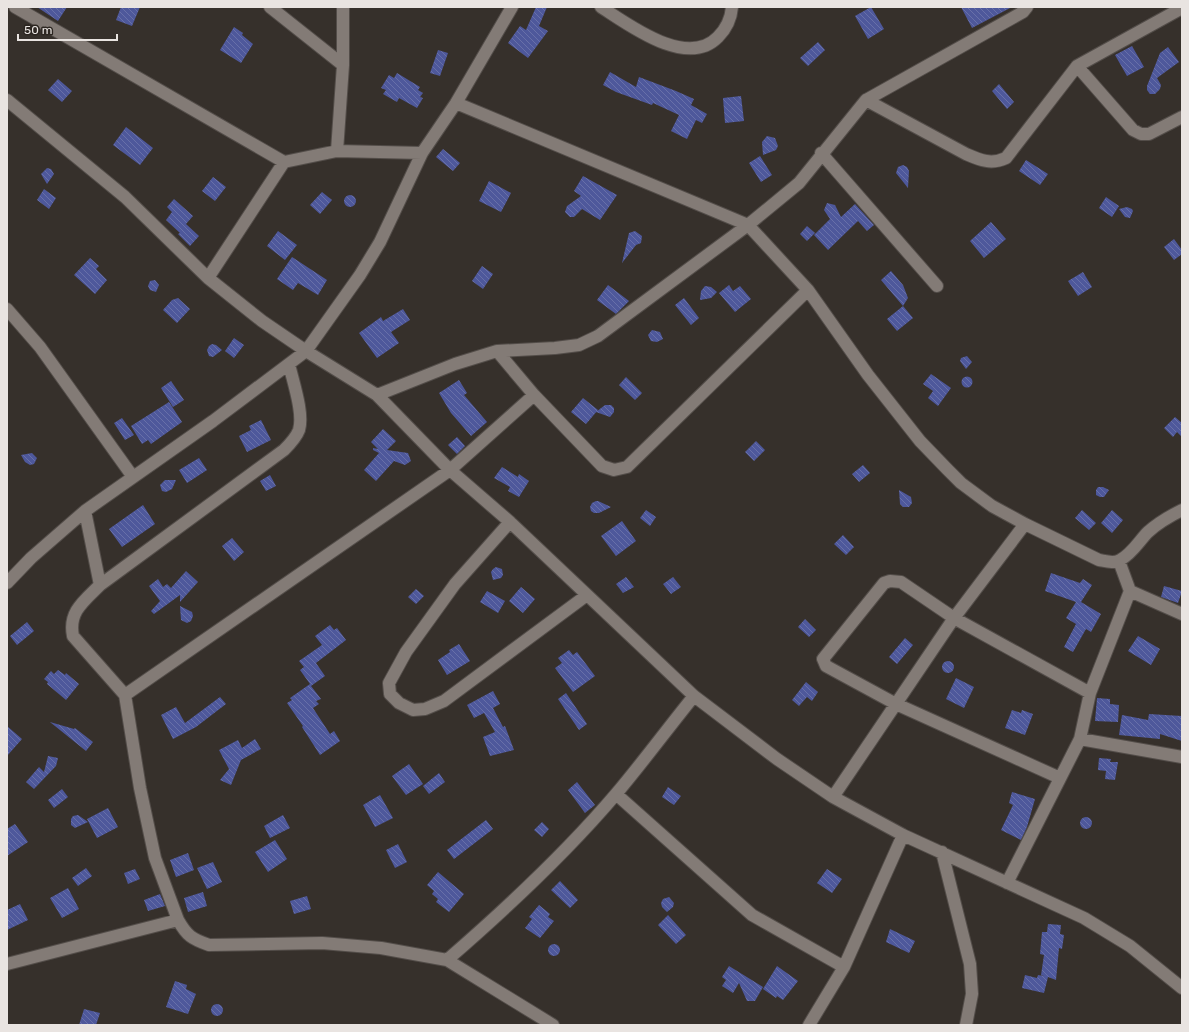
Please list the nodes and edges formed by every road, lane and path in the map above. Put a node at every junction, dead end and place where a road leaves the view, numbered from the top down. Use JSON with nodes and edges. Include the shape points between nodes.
{"nodes":[{"id":1,"x":15,"y":7,"type":"edge"},
{"id":2,"x":270,"y":7,"type":"edge"},
{"id":3,"x":343,"y":7,"type":"edge"},
{"id":4,"x":512,"y":7,"type":"edge"},
{"id":5,"x":601,"y":7,"type":"edge"},
{"id":6,"x":732,"y":7,"type":"edge"},
{"id":7,"x":1026,"y":7,"type":"edge"},
{"id":8,"x":1182,"y":8,"type":"edge"},
{"id":9,"x":343,"y":65,"type":"junction"},
{"id":10,"x":1077,"y":66,"type":"junction"},
{"id":11,"x":7,"y":100,"type":"edge"},
{"id":12,"x":866,"y":100,"type":"junction"},
{"id":13,"x":456,"y":103,"type":"junction"},
{"id":14,"x":1182,"y":117,"type":"edge"},
{"id":15,"x":337,"y":151,"type":"junction"},
{"id":16,"x":822,"y":153,"type":"junction"},
{"id":17,"x":422,"y":154,"type":"junction"},
{"id":18,"x":284,"y":162,"type":"junction"},
{"id":19,"x":748,"y":225,"type":"junction"},
{"id":20,"x":208,"y":278,"type":"junction"},
{"id":21,"x":937,"y":286,"type":"dead end"},
{"id":22,"x":808,"y":290,"type":"junction"},
{"id":23,"x":7,"y":309,"type":"edge"},
{"id":24,"x":497,"y":350,"type":"junction"},
{"id":25,"x":306,"y":351,"type":"junction"},
{"id":26,"x":289,"y":364,"type":"junction"},
{"id":27,"x":377,"y":395,"type":"junction"},
{"id":28,"x":534,"y":396,"type":"junction"},
{"id":29,"x":450,"y":470,"type":"junction"},
{"id":30,"x":133,"y":477,"type":"junction"},
{"id":31,"x":1182,"y":510,"type":"edge"},
{"id":32,"x":86,"y":511,"type":"junction"},
{"id":33,"x":510,"y":522,"type":"junction"},
{"id":34,"x":1025,"y":524,"type":"junction"},
{"id":35,"x":1119,"y":561,"type":"junction"},
{"id":36,"x":7,"y":583,"type":"edge"},
{"id":37,"x":100,"y":585,"type":"junction"},
{"id":38,"x":1130,"y":591,"type":"junction"},
{"id":39,"x":587,"y":595,"type":"junction"},
{"id":40,"x":1182,"y":614,"type":"edge"},
{"id":41,"x":954,"y":618,"type":"junction"},
{"id":42,"x":1090,"y":693,"type":"junction"},
{"id":43,"x":125,"y":695,"type":"junction"},
{"id":44,"x":694,"y":696,"type":"junction"},
{"id":45,"x":896,"y":704,"type":"junction"},
{"id":46,"x":1080,"y":739,"type":"junction"},
{"id":47,"x":1182,"y":757,"type":"edge"},
{"id":48,"x":1060,"y":778,"type":"junction"},
{"id":49,"x":616,"y":794,"type":"junction"},
{"id":50,"x":832,"y":797,"type":"junction"},
{"id":51,"x":903,"y":835,"type":"junction"},
{"id":52,"x":942,"y":852,"type":"junction"},
{"id":53,"x":1007,"y":883,"type":"junction"},
{"id":54,"x":178,"y":920,"type":"junction"},
{"id":55,"x":447,"y":960,"type":"junction"},
{"id":56,"x":7,"y":964,"type":"edge"},
{"id":57,"x":844,"y":967,"type":"junction"},
{"id":58,"x":1182,"y":988,"type":"edge"},
{"id":59,"x":553,"y":1025,"type":"edge"},
{"id":60,"x":809,"y":1025,"type":"edge"},
{"id":61,"x":966,"y":1025,"type":"edge"}],
"edges":[{"from":1,"to":18,"type":"street"},
{"from":2,"to":9,"type":"street"},
{"from":3,"to":9,"type":"street"},
{"from":4,"to":13,"type":"street"},
{"from":5,"to":6,"type":"street","via":[[649,38],[680,48],[702,48],[715,40],[726,29]]},
{"from":7,"to":12,"type":"street","via":[[1023,12]]},
{"from":8,"to":10,"type":"street"},
{"from":9,"to":15,"type":"street"},
{"from":10,"to":12,"type":"street","via":[[1006,158],[996,162],[982,161],[966,154]]},
{"from":10,"to":14,"type":"street","via":[[1133,130],[1141,134],[1149,134]]},
{"from":11,"to":20,"type":"street","via":[[125,197]]},
{"from":12,"to":16,"type":"street"},
{"from":13,"to":17,"type":"street"},
{"from":13,"to":19,"type":"street"},
{"from":15,"to":17,"type":"street"},
{"from":15,"to":18,"type":"street"},
{"from":16,"to":19,"type":"street","via":[[800,183]]},
{"from":16,"to":21,"type":"street"},
{"from":17,"to":25,"type":"street","via":[[380,242]]},
{"from":18,"to":20,"type":"street"},
{"from":19,"to":22,"type":"street"},
{"from":19,"to":24,"type":"street","via":[[598,336],[579,345],[567,347]]},
{"from":20,"to":25,"type":"street","via":[[262,321]]},
{"from":22,"to":28,"type":"street","via":[[627,467],[614,470],[602,466]]},
{"from":22,"to":34,"type":"street","via":[[868,375],[920,441],[961,483],[992,506]]},
{"from":23,"to":30,"type":"street","via":[[40,347]]},
{"from":24,"to":27,"type":"street"},
{"from":24,"to":28,"type":"street"},
{"from":25,"to":26,"type":"street"},
{"from":25,"to":27,"type":"street"},
{"from":26,"to":30,"type":"street"},
{"from":26,"to":37,"type":"street","via":[[301,418],[294,440],[284,450]]},
{"from":27,"to":29,"type":"street"},
{"from":28,"to":29,"type":"street"},
{"from":29,"to":33,"type":"street"},
{"from":29,"to":43,"type":"street"},
{"from":30,"to":32,"type":"street"},
{"from":31,"to":35,"type":"street","via":[[1149,531]]},
{"from":32,"to":36,"type":"street","via":[[31,558]]},
{"from":32,"to":37,"type":"street"},
{"from":33,"to":39,"type":"street"},
{"from":33,"to":39,"type":"street","via":[[455,584],[406,652],[389,683],[390,694],[399,703],[413,710],[425,709],[444,701]]},
{"from":34,"to":35,"type":"street","via":[[1099,560]]},
{"from":34,"to":41,"type":"street"},
{"from":35,"to":38,"type":"street"},
{"from":37,"to":43,"type":"street","via":[[81,603],[74,615],[71,626],[73,636]]},
{"from":38,"to":40,"type":"street"},
{"from":38,"to":42,"type":"street"},
{"from":39,"to":44,"type":"street"},
{"from":41,"to":42,"type":"street"},
{"from":41,"to":45,"type":"street"},
{"from":41,"to":45,"type":"street","via":[[901,582],[890,581],[884,583],[823,659],[826,666]]},
{"from":42,"to":46,"type":"street"},
{"from":43,"to":54,"type":"street","via":[[140,788],[155,858]]},
{"from":44,"to":49,"type":"street"},
{"from":44,"to":50,"type":"street"},
{"from":45,"to":48,"type":"street"},
{"from":45,"to":50,"type":"street"},
{"from":46,"to":47,"type":"street"},
{"from":46,"to":48,"type":"street"},
{"from":48,"to":53,"type":"street"},
{"from":49,"to":55,"type":"street","via":[[544,872]]},
{"from":49,"to":57,"type":"street","via":[[752,916]]},
{"from":50,"to":51,"type":"street"},
{"from":51,"to":52,"type":"street"},
{"from":51,"to":57,"type":"street"},
{"from":52,"to":53,"type":"street"},
{"from":52,"to":61,"type":"street","via":[[970,964],[972,994]]},
{"from":53,"to":58,"type":"street","via":[[1084,918],[1130,946]]},
{"from":54,"to":55,"type":"street","via":[[186,934],[196,941],[209,945],[322,943],[381,948]]},
{"from":54,"to":56,"type":"street"},
{"from":55,"to":59,"type":"street"},
{"from":57,"to":60,"type":"street"}]}
